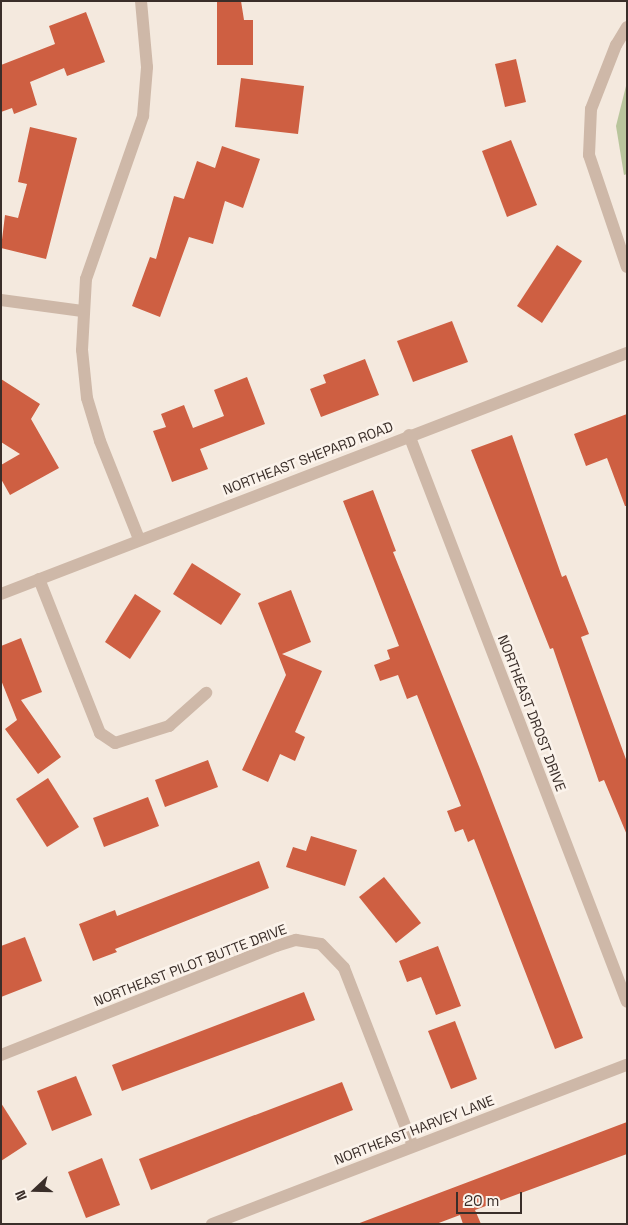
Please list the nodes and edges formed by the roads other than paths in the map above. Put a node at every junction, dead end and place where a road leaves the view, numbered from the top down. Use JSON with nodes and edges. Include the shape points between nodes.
{"nodes":[{"id":1,"x":141,"y":1,"type":"edge"},
{"id":2,"x":627,"y":27,"type":"edge"},
{"id":3,"x":627,"y":267,"type":"edge"},
{"id":4,"x":1,"y":300,"type":"edge"},
{"id":5,"x":82,"y":311,"type":"junction"},
{"id":6,"x":627,"y":353,"type":"edge"},
{"id":7,"x":409,"y":435,"type":"junction"},
{"id":8,"x":139,"y":539,"type":"junction"},
{"id":9,"x":39,"y":579,"type":"junction"},
{"id":10,"x":1,"y":594,"type":"edge"},
{"id":11,"x":206,"y":693,"type":"dead end"},
{"id":12,"x":627,"y":1002,"type":"edge"},
{"id":13,"x":1,"y":1056,"type":"edge"},
{"id":14,"x":627,"y":1065,"type":"edge"},
{"id":15,"x":413,"y":1146,"type":"junction"},
{"id":16,"x":212,"y":1224,"type":"edge"}],
"edges":[{"from":1,"to":5,"type":"street","via":[[147,68],[143,116],[86,279]]},
{"from":2,"to":3,"type":"street","via":[[591,109],[589,155]]},
{"from":4,"to":5,"type":"street"},
{"from":5,"to":8,"type":"street","via":[[87,398],[100,441]]},
{"from":6,"to":7,"type":"street","name":"NORTHEAST SHEPARD ROAD"},
{"from":7,"to":8,"type":"street","name":"NORTHEAST SHEPARD ROAD"},
{"from":7,"to":12,"type":"street","name":"NORTHEAST DROST DRIVE"},
{"from":8,"to":9,"type":"street","name":"NORTHEAST SHEPARD ROAD"},
{"from":9,"to":10,"type":"street","name":"NORTHEAST SHEPARD ROAD"},
{"from":9,"to":11,"type":"street","via":[[100,733],[115,743],[169,726]]},
{"from":13,"to":15,"type":"street","name":"NORTHEAST PILOT BUTTE DRIVE","via":[[276,946],[296,940],[320,944],[344,968]]},
{"from":14,"to":15,"type":"street","name":"NORTHEAST HARVEY LANE"},
{"from":15,"to":16,"type":"street","name":"NORTHEAST HARVEY LANE"}]}
